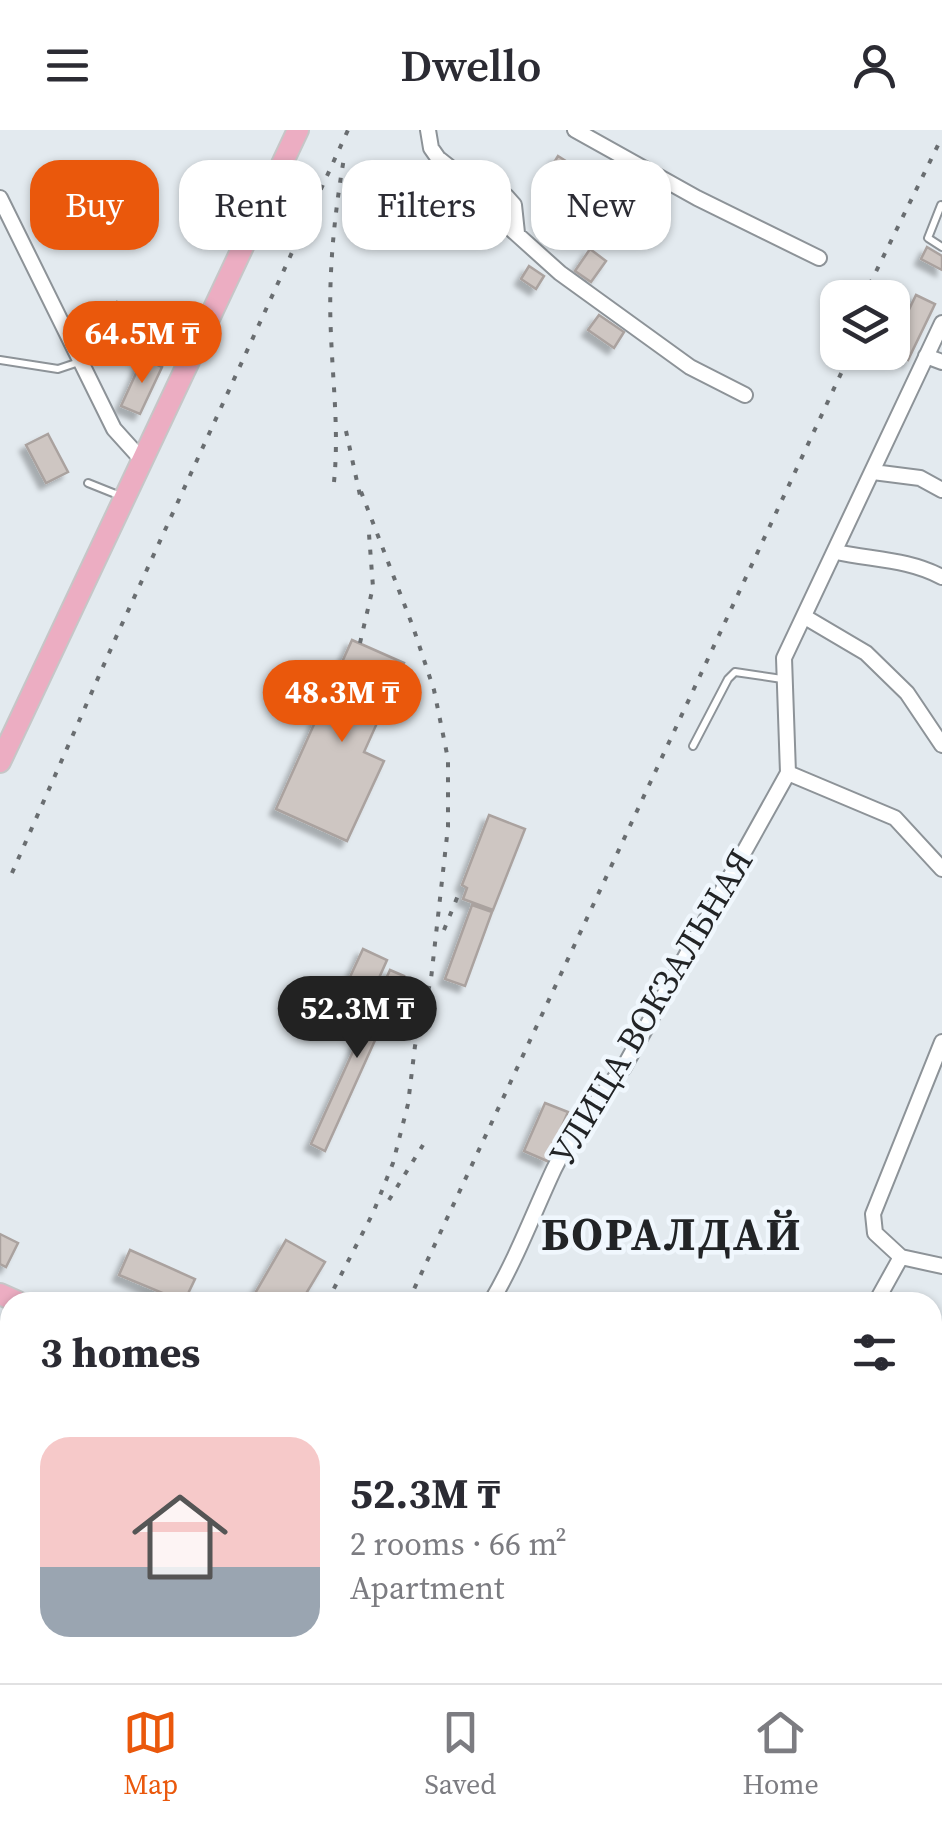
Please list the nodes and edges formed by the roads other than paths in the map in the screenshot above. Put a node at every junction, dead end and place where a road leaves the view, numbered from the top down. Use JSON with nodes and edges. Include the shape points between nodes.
{"nodes":[{"id":1,"x":298,"y":130,"type":"edge"},
{"id":2,"x":428,"y":130,"type":"edge"},
{"id":3,"x":576,"y":130,"type":"edge"},
{"id":4,"x":0,"y":198,"type":"edge"},
{"id":5,"x":942,"y":205,"type":"edge"},
{"id":6,"x":942,"y":247,"type":"edge"},
{"id":7,"x":819,"y":258,"type":"dead end"},
{"id":8,"x":942,"y":323,"type":"edge"},
{"id":9,"x":926,"y":356,"type":"junction"},
{"id":10,"x":0,"y":360,"type":"edge"},
{"id":11,"x":80,"y":361,"type":"junction"},
{"id":12,"x":942,"y":362,"type":"edge"},
{"id":13,"x":745,"y":395,"type":"dead end"},
{"id":14,"x":142,"y":460,"type":"junction"},
{"id":15,"x":873,"y":472,"type":"junction"},
{"id":16,"x":88,"y":483,"type":"dead end"},
{"id":17,"x":942,"y":490,"type":"edge"},
{"id":18,"x":124,"y":498,"type":"junction"},
{"id":19,"x":836,"y":552,"type":"junction"},
{"id":20,"x":942,"y":577,"type":"edge"},
{"id":21,"x":805,"y":617,"type":"junction"},
{"id":22,"x":783,"y":679,"type":"junction"},
{"id":23,"x":942,"y":745,"type":"edge"},
{"id":24,"x":694,"y":746,"type":"dead end"},
{"id":25,"x":0,"y":762,"type":"edge"},
{"id":26,"x":788,"y":772,"type":"junction"},
{"id":27,"x":942,"y":870,"type":"edge"},
{"id":28,"x":942,"y":1042,"type":"edge"},
{"id":29,"x":901,"y":1258,"type":"junction"},
{"id":30,"x":942,"y":1266,"type":"edge"},
{"id":31,"x":497,"y":1292,"type":"edge"},
{"id":32,"x":882,"y":1292,"type":"edge"}],
"edges":[{"from":1,"to":14,"type":"main road"},
{"from":2,"to":13,"type":"street","via":[[438,158],[606,309],[690,367]]},
{"from":3,"to":7,"type":"street"},
{"from":4,"to":11,"type":"street"},
{"from":5,"to":6,"type":"lane","via":[[928,238]]},
{"from":8,"to":9,"type":"street"},
{"from":9,"to":12,"type":"street"},
{"from":9,"to":15,"type":"street"},
{"from":10,"to":11,"type":"lane","via":[[58,369]]},
{"from":11,"to":14,"type":"street","via":[[114,429]]},
{"from":14,"to":18,"type":"main road"},
{"from":15,"to":17,"type":"street","via":[[920,478]]},
{"from":15,"to":19,"type":"street"},
{"from":16,"to":18,"type":"lane"},
{"from":18,"to":25,"type":"main road"},
{"from":19,"to":20,"type":"street","via":[[916,563]]},
{"from":19,"to":21,"type":"street"},
{"from":21,"to":22,"type":"street","via":[[784,658]]},
{"from":21,"to":23,"type":"street","via":[[866,653],[907,693]]},
{"from":22,"to":24,"type":"lane","via":[[735,672]]},
{"from":22,"to":26,"type":"street"},
{"from":26,"to":27,"type":"street","via":[[895,818]]},
{"from":26,"to":31,"type":"street","name":"УЛИЦА ВОКЗАЛЬНАЯ","via":[[624,1068],[556,1166]]},
{"from":28,"to":29,"type":"street","via":[[872,1214],[875,1233]]},
{"from":29,"to":30,"type":"street"},
{"from":29,"to":32,"type":"street"}]}
